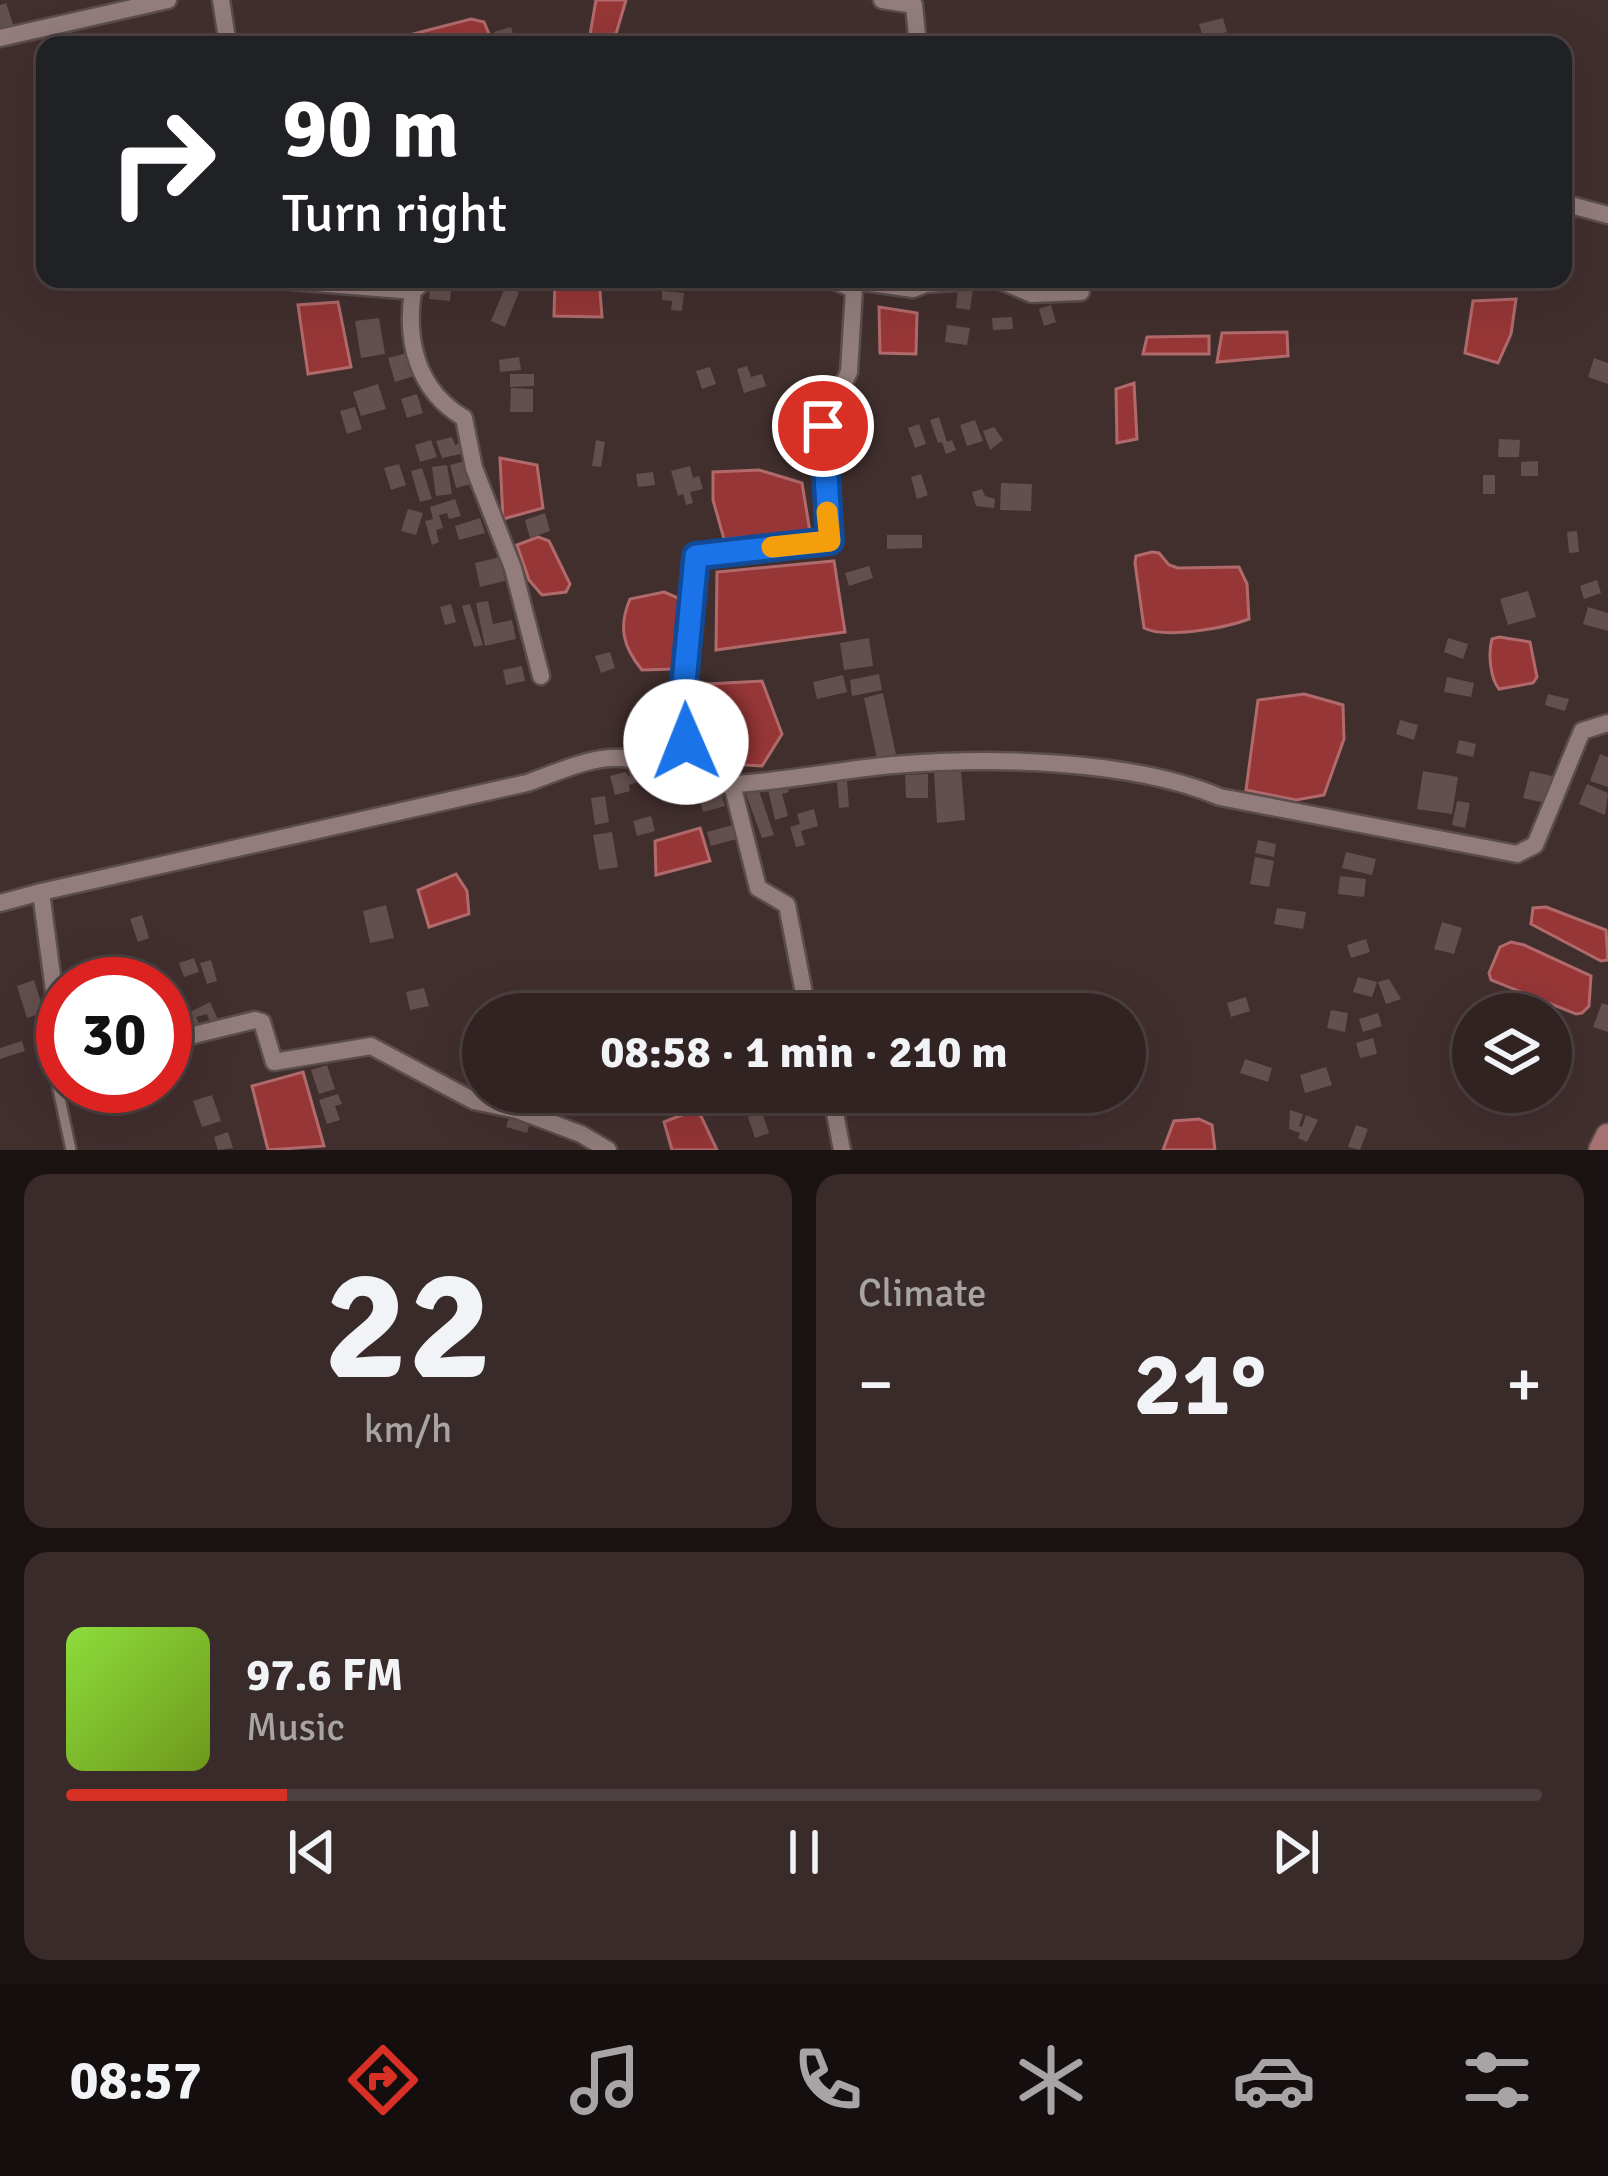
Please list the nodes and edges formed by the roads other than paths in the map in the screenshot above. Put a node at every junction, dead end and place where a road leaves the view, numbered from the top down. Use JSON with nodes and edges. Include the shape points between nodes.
{"nodes":[{"id":1,"x":168,"y":0,"type":"edge"},
{"id":2,"x":221,"y":0,"type":"edge"},
{"id":3,"x":882,"y":0,"type":"edge"},
{"id":4,"x":227,"y":36,"type":"edge"},
{"id":5,"x":917,"y":36,"type":"edge"},
{"id":6,"x":0,"y":38,"type":"edge"},
{"id":7,"x":1572,"y":205,"type":"edge"},
{"id":8,"x":1608,"y":214,"type":"edge"},
{"id":9,"x":419,"y":288,"type":"edge"},
{"id":10,"x":856,"y":288,"type":"edge"},
{"id":11,"x":1019,"y":288,"type":"edge"},
{"id":12,"x":1081,"y":288,"type":"edge"},
{"id":13,"x":541,"y":676,"type":"dead end"},
{"id":14,"x":1608,"y":723,"type":"edge"},
{"id":15,"x":688,"y":780,"type":"junction"},
{"id":16,"x":731,"y":784,"type":"junction"},
{"id":17,"x":41,"y":892,"type":"junction"},
{"id":18,"x":0,"y":902,"type":"edge"},
{"id":19,"x":49,"y":957,"type":"edge"},
{"id":20,"x":804,"y":993,"type":"edge"},
{"id":21,"x":192,"y":1035,"type":"edge"},
{"id":22,"x":63,"y":1113,"type":"edge"},
{"id":23,"x":835,"y":1113,"type":"edge"},
{"id":24,"x":1608,"y":1136,"type":"edge"},
{"id":25,"x":71,"y":1150,"type":"edge"},
{"id":26,"x":608,"y":1150,"type":"edge"},
{"id":27,"x":842,"y":1150,"type":"edge"},
{"id":28,"x":1601,"y":1150,"type":"edge"}],
"edges":[{"from":1,"to":6,"type":"street"},
{"from":2,"to":4,"type":"street"},
{"from":3,"to":5,"type":"street","via":[[914,5]]},
{"from":7,"to":8,"type":"street"},
{"from":9,"to":13,"type":"street","via":[[414,356],[443,406],[464,418]]},
{"from":10,"to":15,"type":"street","via":[[848,372],[823,426],[830,541],[696,556],[682,704]]},
{"from":11,"to":12,"type":"street"},
{"from":14,"to":16,"type":"street","via":[[1582,730],[1535,845],[1517,854],[1120,771],[896,764]]},
{"from":15,"to":16,"type":"street"},
{"from":15,"to":17,"type":"street","via":[[626,758],[599,759],[526,783]]},
{"from":16,"to":20,"type":"street","via":[[758,888],[787,905]]},
{"from":17,"to":18,"type":"street"},
{"from":17,"to":19,"type":"street"},
{"from":21,"to":26,"type":"street","via":[[262,1022],[274,1062],[370,1046],[473,1101],[517,1110]]},
{"from":22,"to":25,"type":"lane"},
{"from":23,"to":27,"type":"street"},
{"from":24,"to":28,"type":"main road"}]}
